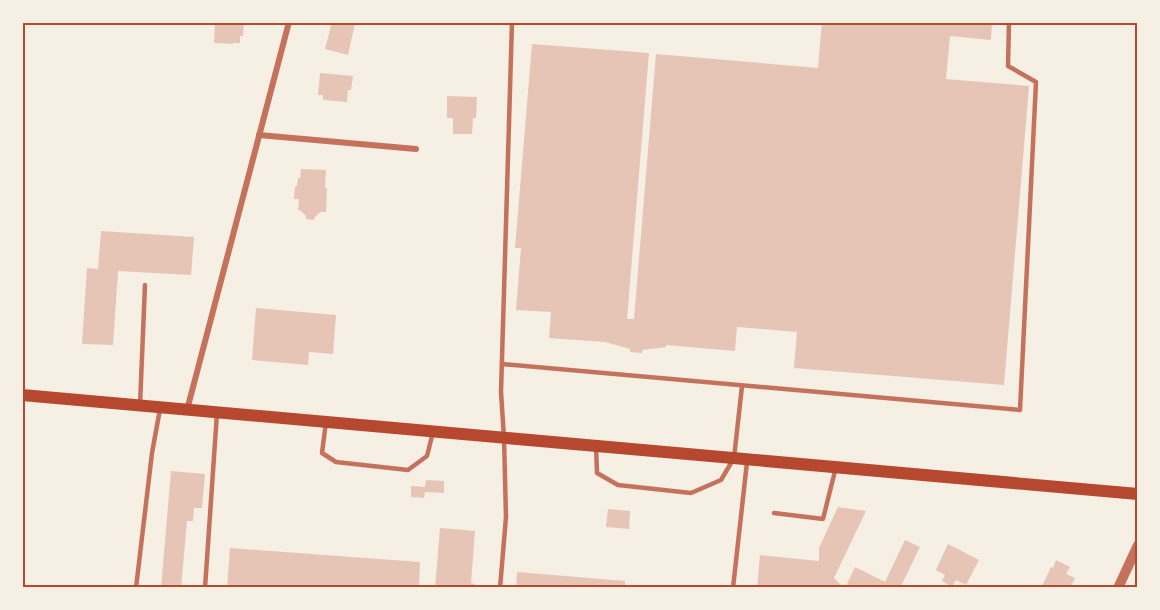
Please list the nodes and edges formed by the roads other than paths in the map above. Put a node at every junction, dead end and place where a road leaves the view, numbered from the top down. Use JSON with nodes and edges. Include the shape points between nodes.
{"nodes":[{"id":1,"x":289,"y":22,"type":"edge"},
{"id":2,"x":512,"y":22,"type":"edge"},
{"id":3,"x":1009,"y":22,"type":"edge"},
{"id":4,"x":259,"y":135,"type":"junction"},
{"id":5,"x":416,"y":149,"type":"dead end"},
{"id":6,"x":145,"y":285,"type":"dead end"},
{"id":7,"x":502,"y":364,"type":"junction"},
{"id":8,"x":742,"y":386,"type":"junction"},
{"id":9,"x":22,"y":395,"type":"edge"},
{"id":10,"x":140,"y":406,"type":"junction"},
{"id":11,"x":160,"y":408,"type":"junction"},
{"id":12,"x":187,"y":411,"type":"junction"},
{"id":13,"x":217,"y":413,"type":"junction"},
{"id":14,"x":326,"y":422,"type":"junction"},
{"id":15,"x":433,"y":432,"type":"junction"},
{"id":16,"x":504,"y":438,"type":"junction"},
{"id":17,"x":596,"y":446,"type":"junction"},
{"id":18,"x":741,"y":459,"type":"junction"},
{"id":19,"x":836,"y":467,"type":"junction"},
{"id":20,"x":1137,"y":494,"type":"edge"},
{"id":21,"x":774,"y":513,"type":"dead end"},
{"id":22,"x":1137,"y":545,"type":"edge"},
{"id":23,"x":136,"y":588,"type":"edge"},
{"id":24,"x":205,"y":588,"type":"edge"},
{"id":25,"x":500,"y":588,"type":"edge"},
{"id":26,"x":733,"y":588,"type":"edge"},
{"id":27,"x":1118,"y":588,"type":"edge"}],
"edges":[{"from":1,"to":4,"type":"street"},
{"from":2,"to":7,"type":"lane"},
{"from":3,"to":8,"type":"lane","via":[[1008,66],[1036,82],[1020,410]]},
{"from":4,"to":5,"type":"street"},
{"from":4,"to":12,"type":"street"},
{"from":6,"to":10,"type":"lane"},
{"from":7,"to":8,"type":"lane"},
{"from":7,"to":16,"type":"lane"},
{"from":8,"to":18,"type":"lane"},
{"from":9,"to":10,"type":"main road"},
{"from":10,"to":11,"type":"main road"},
{"from":11,"to":12,"type":"main road"},
{"from":11,"to":23,"type":"lane"},
{"from":12,"to":13,"type":"main road"},
{"from":13,"to":14,"type":"main road"},
{"from":13,"to":24,"type":"lane"},
{"from":14,"to":15,"type":"main road"},
{"from":14,"to":15,"type":"lane","via":[[322,453],[336,462],[408,470],[427,456]]},
{"from":15,"to":16,"type":"main road"},
{"from":16,"to":17,"type":"main road"},
{"from":16,"to":25,"type":"lane","via":[[506,517]]},
{"from":17,"to":18,"type":"main road"},
{"from":17,"to":18,"type":"lane","via":[[597,473],[618,485],[691,493],[721,480]]},
{"from":18,"to":19,"type":"main road"},
{"from":18,"to":26,"type":"lane"},
{"from":19,"to":20,"type":"main road"},
{"from":19,"to":21,"type":"lane","via":[[823,519]]},
{"from":22,"to":27,"type":"street"}]}
